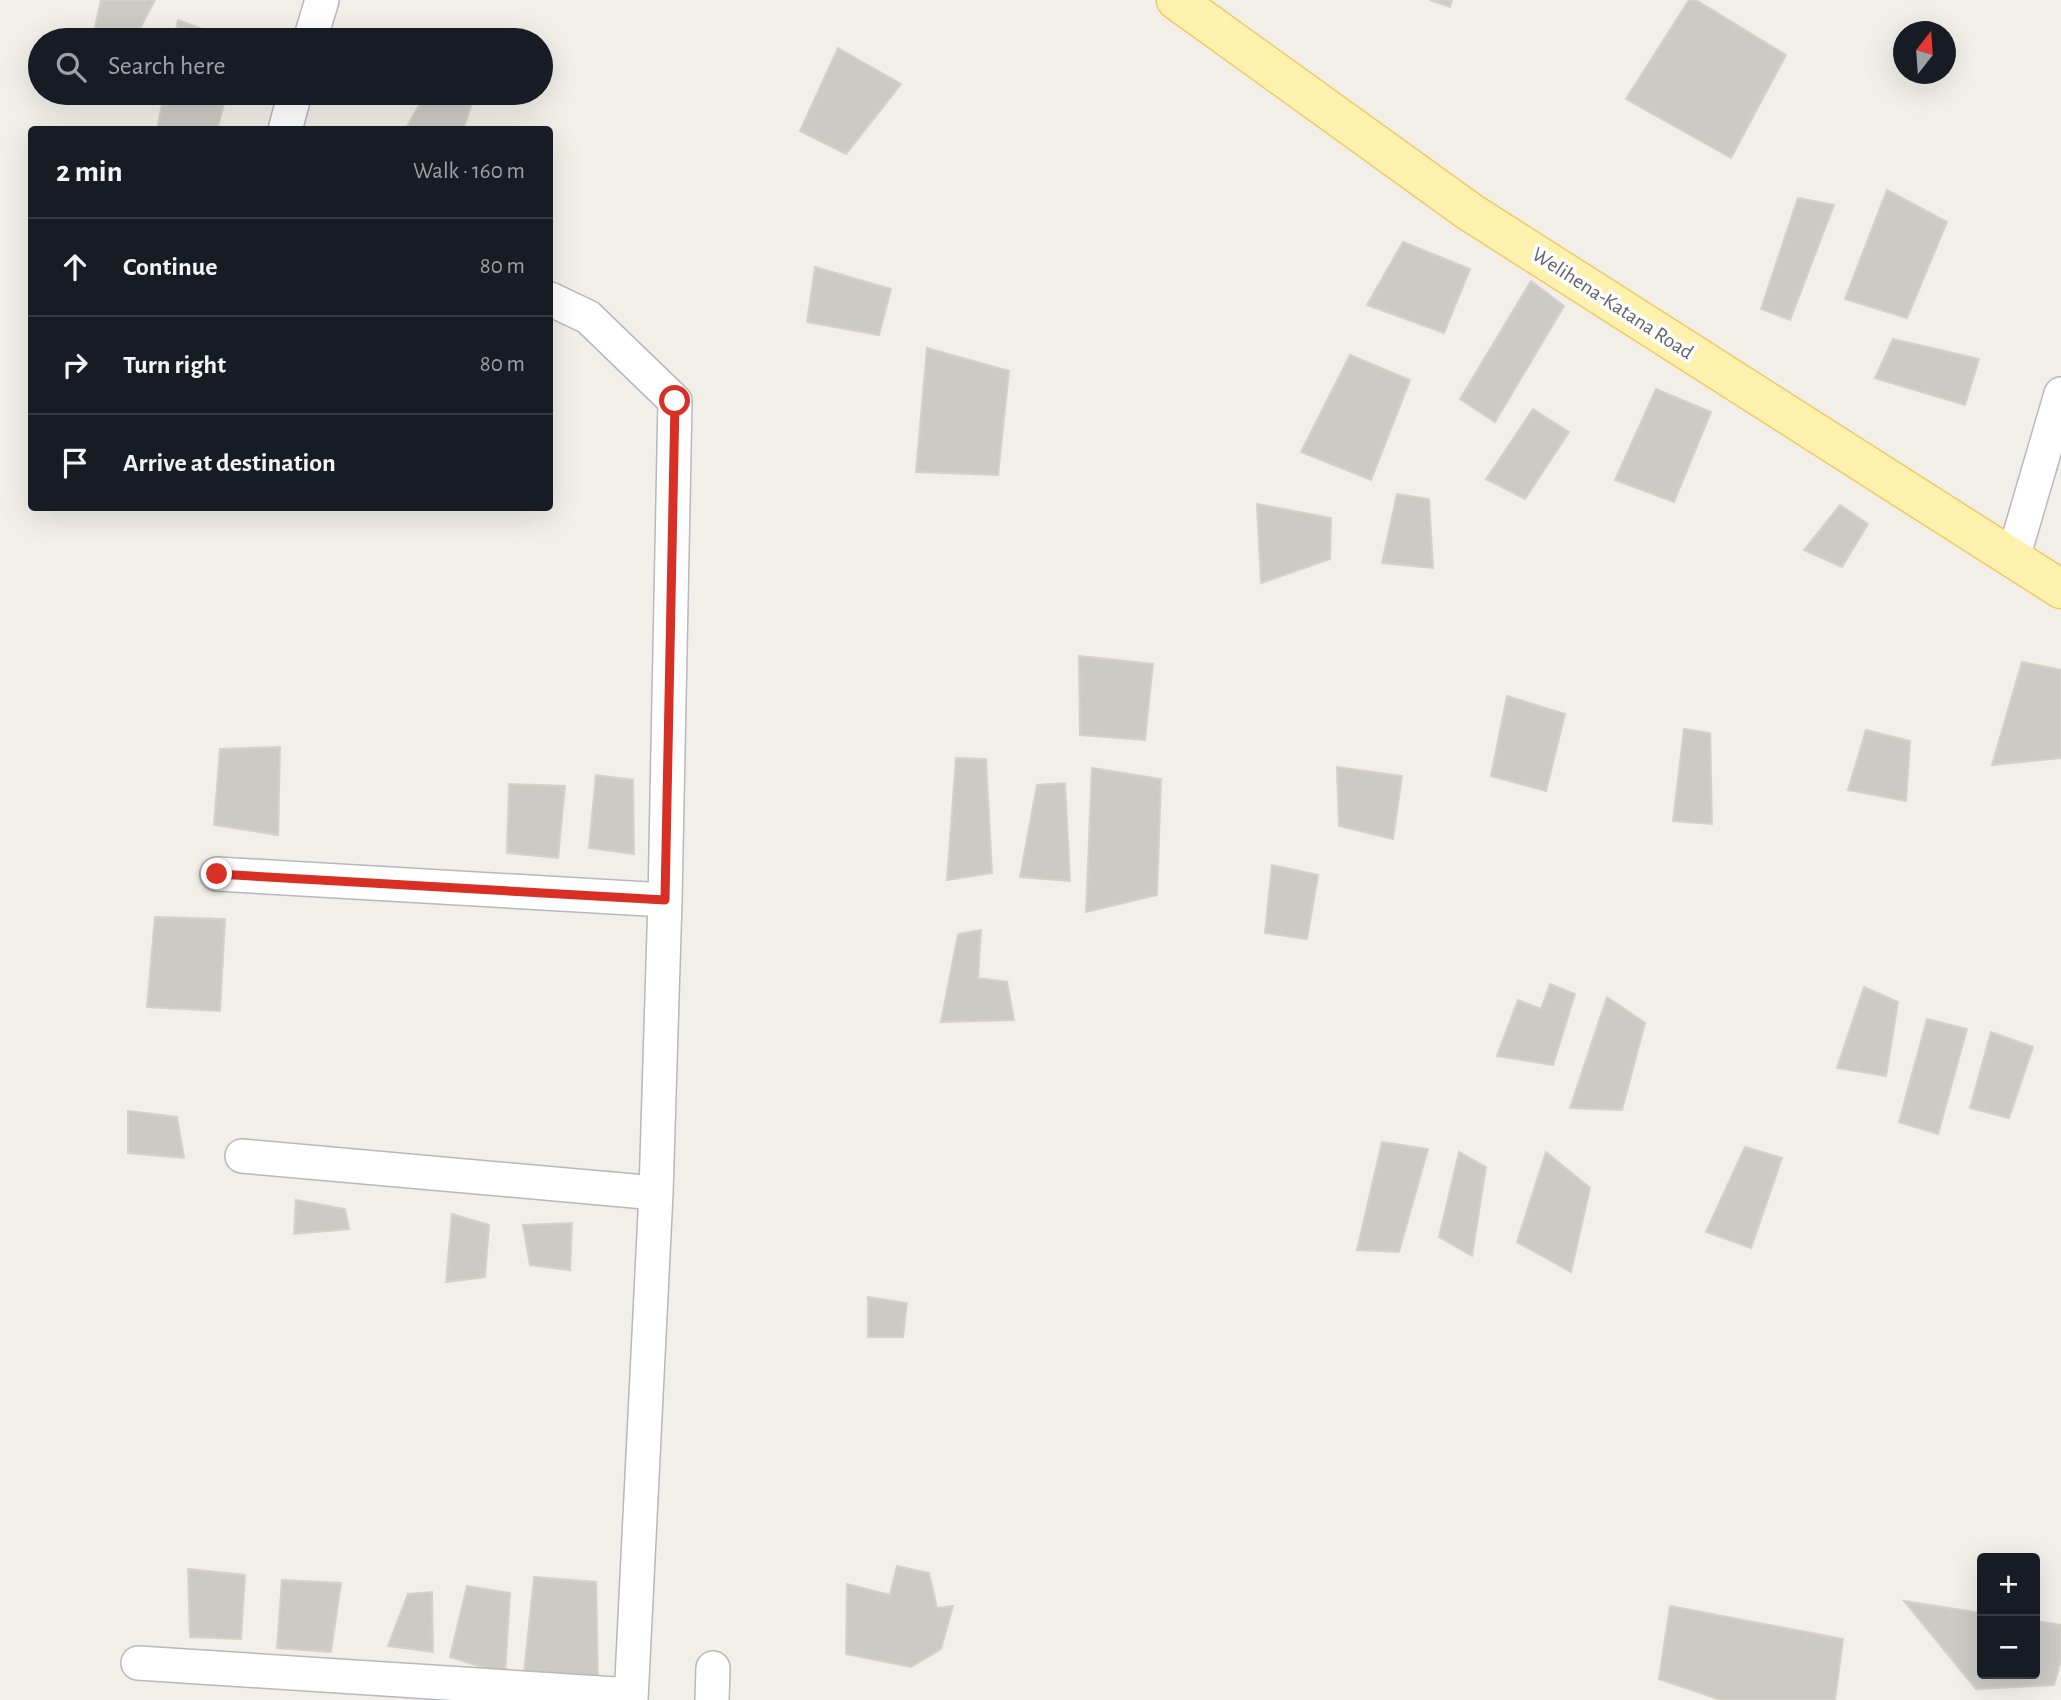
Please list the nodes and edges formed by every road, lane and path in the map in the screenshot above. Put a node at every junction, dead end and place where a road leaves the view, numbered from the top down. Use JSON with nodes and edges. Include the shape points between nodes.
{"nodes":[{"id":1,"x":322,"y":0,"type":"edge"},
{"id":2,"x":1176,"y":0,"type":"edge"},
{"id":3,"x":314,"y":28,"type":"edge"},
{"id":4,"x":292,"y":105,"type":"edge"},
{"id":5,"x":286,"y":126,"type":"edge"},
{"id":6,"x":553,"y":300,"type":"edge"},
{"id":7,"x":2061,"y":394,"type":"edge"},
{"id":8,"x":2013,"y":558,"type":"junction"},
{"id":9,"x":2061,"y":589,"type":"edge"},
{"id":10,"x":217,"y":874,"type":"dead end"},
{"id":11,"x":665,"y":900,"type":"junction"},
{"id":12,"x":242,"y":1156,"type":"dead end"},
{"id":13,"x":656,"y":1194,"type":"junction"},
{"id":14,"x":138,"y":1663,"type":"dead end"},
{"id":15,"x":631,"y":1698,"type":"edge"}],
"edges":[{"from":1,"to":3,"type":"street"},
{"from":2,"to":8,"type":"main road","name":"Welihena-Katana Road","via":[[1471,212]]},
{"from":4,"to":5,"type":"street"},
{"from":6,"to":11,"type":"street","via":[[588,317],[675,401]]},
{"from":7,"to":8,"type":"street"},
{"from":8,"to":9,"type":"main road","name":"Welihena-Katana Road"},
{"from":10,"to":11,"type":"street"},
{"from":11,"to":13,"type":"street"},
{"from":12,"to":13,"type":"street"},
{"from":13,"to":15,"type":"street"},
{"from":14,"to":15,"type":"street"}]}
